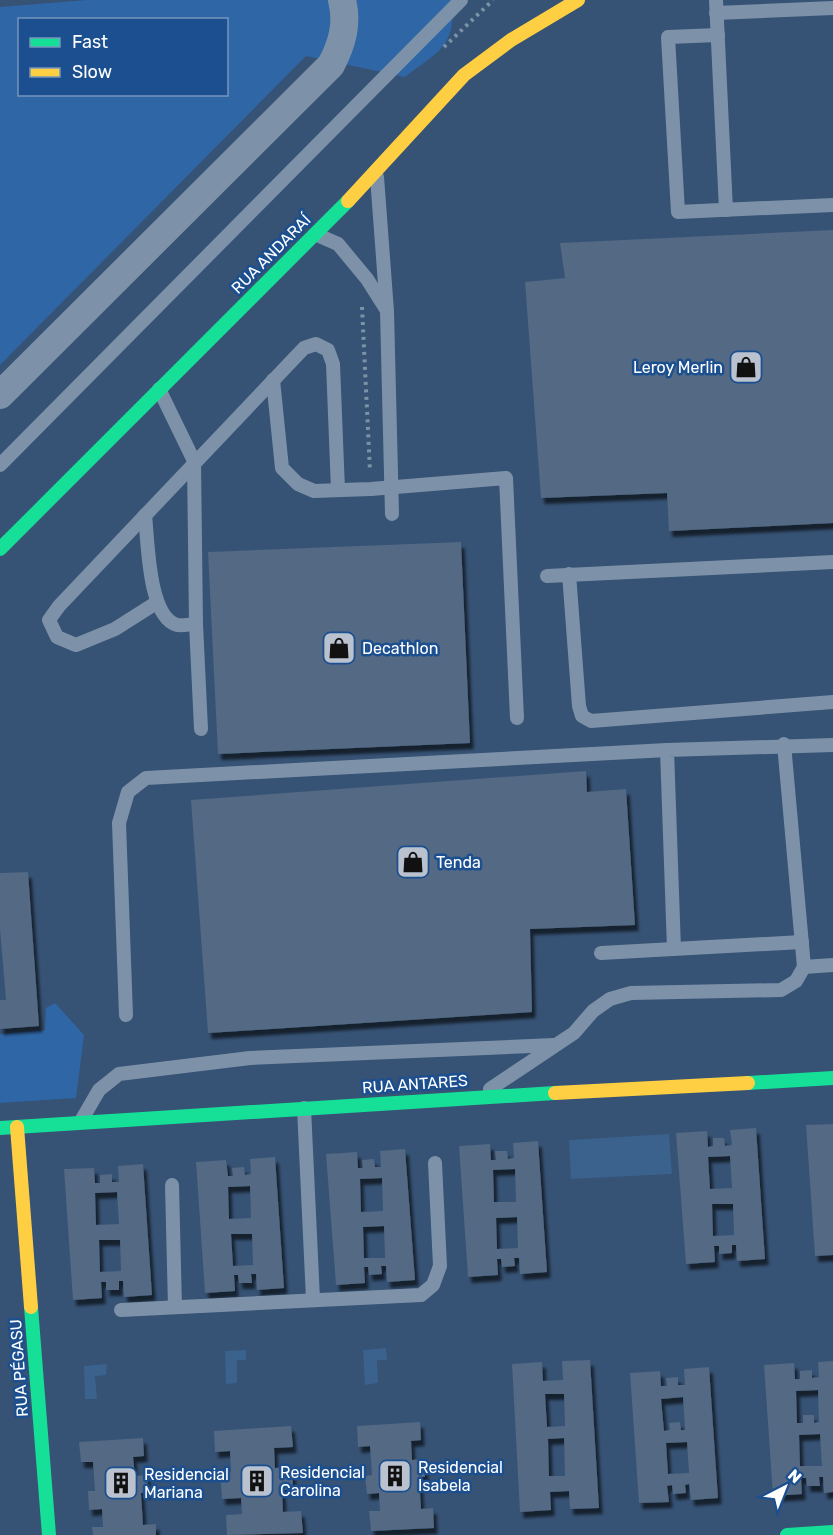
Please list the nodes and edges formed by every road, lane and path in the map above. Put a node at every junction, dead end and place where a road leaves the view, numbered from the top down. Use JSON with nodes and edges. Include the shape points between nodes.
{"nodes":[{"id":1,"x":342,"y":0,"type":"edge"},
{"id":2,"x":461,"y":0,"type":"edge"},
{"id":3,"x":578,"y":0,"type":"edge"},
{"id":4,"x":716,"y":6,"type":"edge"},
{"id":5,"x":833,"y":8,"type":"edge"},
{"id":6,"x":718,"y":35,"type":"junction"},
{"id":7,"x":377,"y":172,"type":"junction"},
{"id":8,"x":833,"y":205,"type":"edge"},
{"id":9,"x":726,"y":210,"type":"junction"},
{"id":10,"x":315,"y":234,"type":"junction"},
{"id":11,"x":361,"y":303,"type":"dead end"},
{"id":12,"x":387,"y":311,"type":"junction"},
{"id":13,"x":273,"y":380,"type":"junction"},
{"id":14,"x":159,"y":389,"type":"junction"},
{"id":15,"x":0,"y":395,"type":"edge"},
{"id":16,"x":195,"y":461,"type":"junction"},
{"id":17,"x":0,"y":465,"type":"edge"},
{"id":18,"x":371,"y":489,"type":"junction"},
{"id":19,"x":390,"y":489,"type":"junction"},
{"id":20,"x":338,"y":490,"type":"junction"},
{"id":21,"x":392,"y":514,"type":"dead end"},
{"id":22,"x":145,"y":515,"type":"junction"},
{"id":23,"x":0,"y":549,"type":"edge"},
{"id":24,"x":833,"y":562,"type":"edge"},
{"id":25,"x":569,"y":574,"type":"junction"},
{"id":26,"x":547,"y":576,"type":"dead end"},
{"id":27,"x":156,"y":603,"type":"junction"},
{"id":28,"x":196,"y":624,"type":"junction"},
{"id":29,"x":833,"y":702,"type":"edge"},
{"id":30,"x":517,"y":718,"type":"dead end"},
{"id":31,"x":201,"y":729,"type":"dead end"},
{"id":32,"x":784,"y":744,"type":"junction"},
{"id":33,"x":833,"y":744,"type":"edge"},
{"id":34,"x":667,"y":750,"type":"junction"},
{"id":35,"x":802,"y":942,"type":"junction"},
{"id":36,"x":674,"y":949,"type":"junction"},
{"id":37,"x":601,"y":953,"type":"dead end"},
{"id":38,"x":833,"y":965,"type":"edge"},
{"id":39,"x":804,"y":967,"type":"junction"},
{"id":40,"x":126,"y":1015,"type":"dead end"},
{"id":41,"x":555,"y":1045,"type":"junction"},
{"id":42,"x":833,"y":1078,"type":"edge"},
{"id":43,"x":478,"y":1096,"type":"junction"},
{"id":44,"x":304,"y":1108,"type":"junction"},
{"id":45,"x":80,"y":1122,"type":"junction"},
{"id":46,"x":17,"y":1126,"type":"junction"},
{"id":47,"x":0,"y":1128,"type":"edge"},
{"id":48,"x":435,"y":1163,"type":"dead end"},
{"id":49,"x":172,"y":1185,"type":"dead end"},
{"id":50,"x":313,"y":1299,"type":"junction"},
{"id":51,"x":176,"y":1307,"type":"junction"},
{"id":52,"x":121,"y":1311,"type":"dead end"},
{"id":53,"x":833,"y":1532,"type":"edge"},
{"id":54,"x":49,"y":1535,"type":"edge"},
{"id":55,"x":787,"y":1535,"type":"edge"}],
"edges":[{"from":1,"to":15,"type":"street","via":[[343,38],[331,65]]},
{"from":2,"to":17,"type":"lane"},
{"from":3,"to":7,"type":"street","name":"RUA ANDARAÍ","via":[[511,40],[464,75]]},
{"from":4,"to":5,"type":"lane"},
{"from":4,"to":6,"type":"lane"},
{"from":6,"to":9,"type":"lane"},
{"from":6,"to":9,"type":"lane","via":[[668,37],[678,212]]},
{"from":7,"to":10,"type":"street","name":"RUA ANDARAÍ"},
{"from":7,"to":12,"type":"lane"},
{"from":8,"to":9,"type":"lane"},
{"from":10,"to":12,"type":"lane","via":[[338,244]]},
{"from":10,"to":14,"type":"street","name":"RUA ANDARAÍ"},
{"from":11,"to":18,"type":"path"},
{"from":12,"to":19,"type":"lane"},
{"from":13,"to":16,"type":"lane"},
{"from":13,"to":20,"type":"lane","via":[[282,468],[298,484],[314,491]]},
{"from":13,"to":20,"type":"lane","via":[[304,348],[316,344],[328,350],[333,364]]},
{"from":14,"to":16,"type":"lane"},
{"from":14,"to":23,"type":"street","name":"RUA ANDARAÍ"},
{"from":16,"to":22,"type":"lane"},
{"from":16,"to":28,"type":"lane"},
{"from":18,"to":19,"type":"lane"},
{"from":18,"to":20,"type":"lane"},
{"from":19,"to":21,"type":"lane"},
{"from":19,"to":30,"type":"lane","via":[[506,478]]},
{"from":22,"to":27,"type":"lane"},
{"from":22,"to":27,"type":"lane","via":[[50,620],[57,637],[76,645],[115,630]]},
{"from":24,"to":25,"type":"lane"},
{"from":25,"to":26,"type":"lane"},
{"from":25,"to":29,"type":"lane","via":[[579,706],[582,716],[591,721]]},
{"from":27,"to":28,"type":"lane","via":[[177,625]]},
{"from":28,"to":31,"type":"lane"},
{"from":32,"to":33,"type":"lane"},
{"from":32,"to":34,"type":"lane"},
{"from":32,"to":35,"type":"lane"},
{"from":34,"to":36,"type":"lane"},
{"from":34,"to":40,"type":"lane","via":[[146,778],[128,792],[119,823]]},
{"from":35,"to":36,"type":"lane"},
{"from":35,"to":39,"type":"lane"},
{"from":36,"to":37,"type":"lane"},
{"from":38,"to":39,"type":"lane"},
{"from":39,"to":41,"type":"lane","via":[[796,981],[781,990],[632,993],[610,999]]},
{"from":41,"to":43,"type":"lane"},
{"from":41,"to":45,"type":"lane","via":[[250,1058],[119,1074],[99,1090]]},
{"from":42,"to":43,"type":"street","name":"RUA ANTARES"},
{"from":43,"to":44,"type":"street","name":"RUA ANTARES"},
{"from":44,"to":45,"type":"street","name":"RUA ANTARES"},
{"from":44,"to":50,"type":"lane"},
{"from":45,"to":46,"type":"street","name":"RUA ANTARES"},
{"from":46,"to":47,"type":"street","name":"RUA ANTARES"},
{"from":46,"to":54,"type":"street","name":"RUA PÉGASU"},
{"from":48,"to":50,"type":"lane","via":[[440,1266],[433,1285],[421,1295]]},
{"from":49,"to":51,"type":"lane"},
{"from":50,"to":51,"type":"lane"},
{"from":51,"to":52,"type":"lane"},
{"from":53,"to":55,"type":"street"}]}
